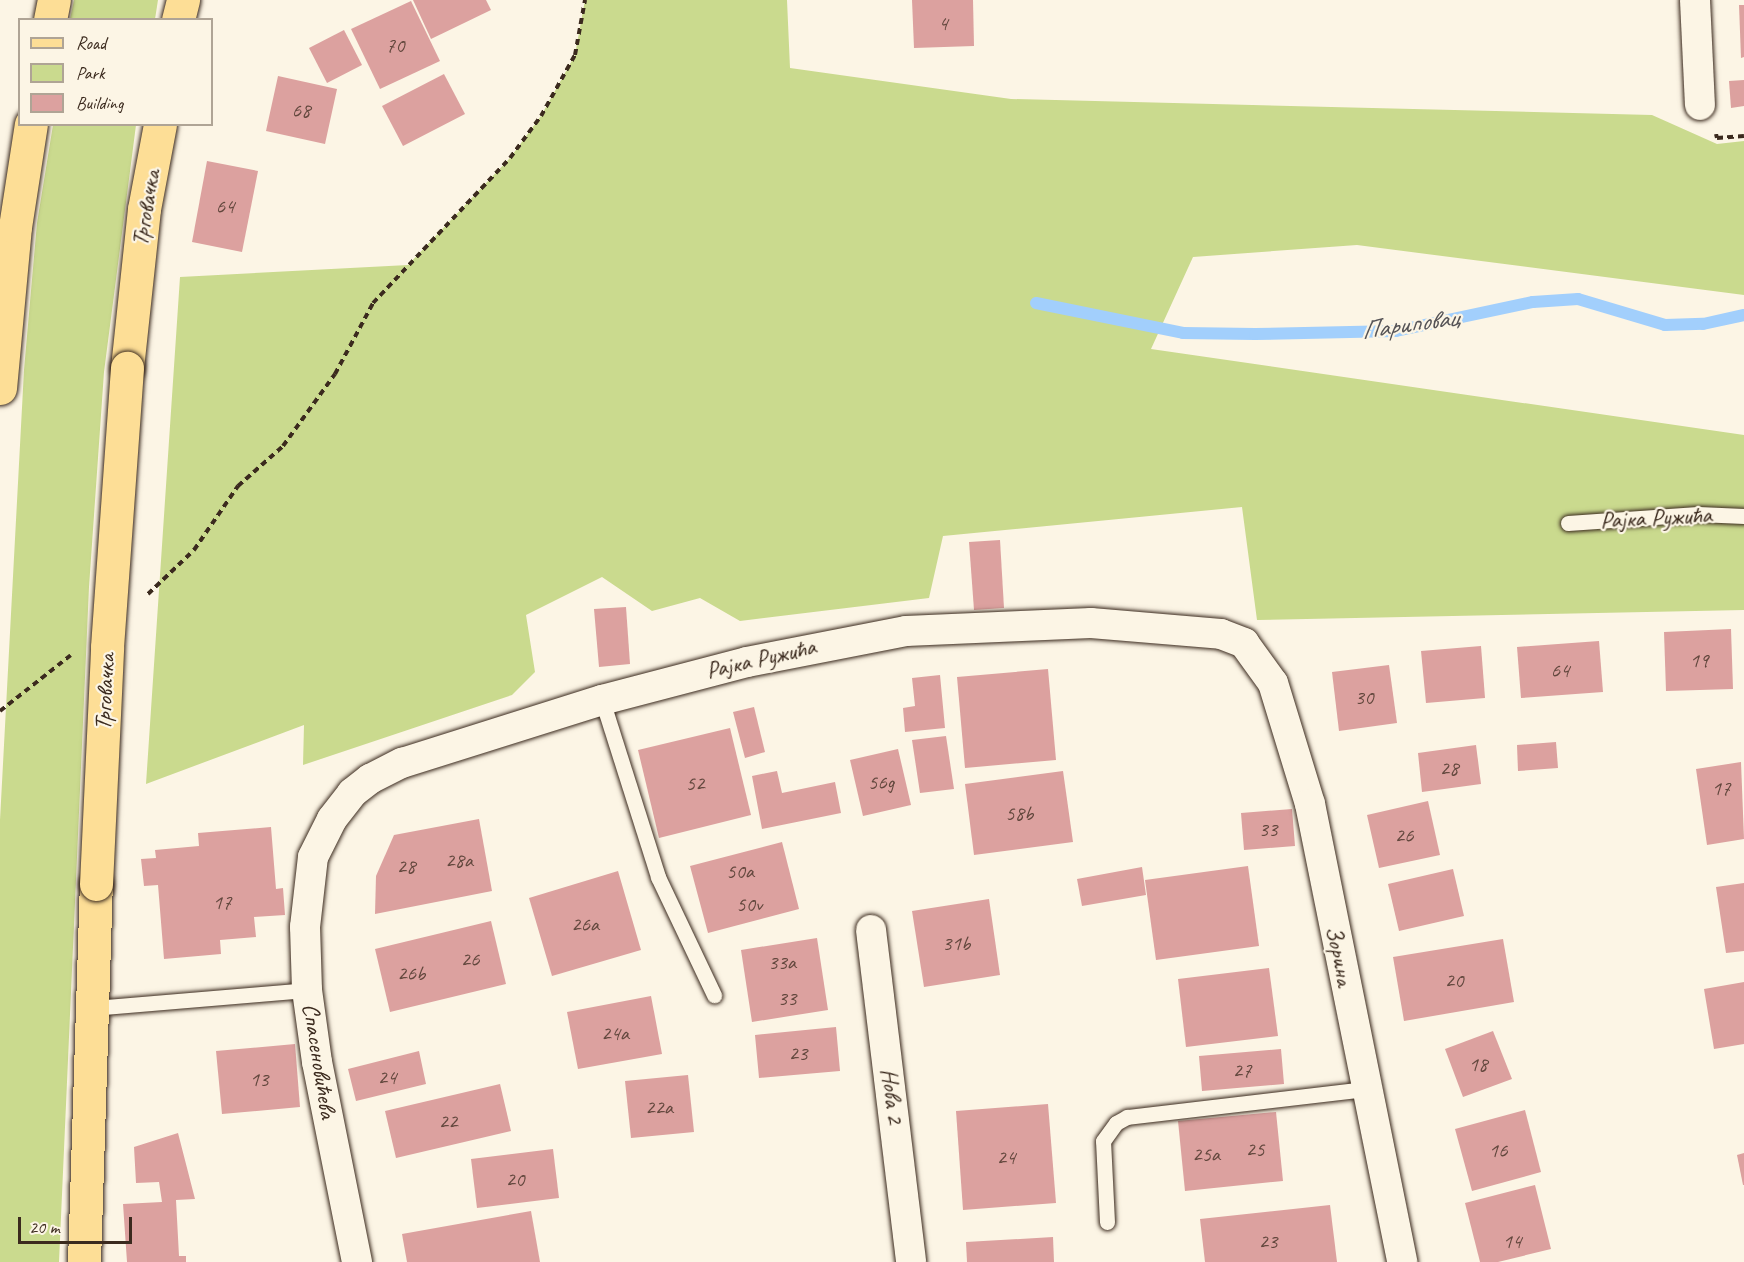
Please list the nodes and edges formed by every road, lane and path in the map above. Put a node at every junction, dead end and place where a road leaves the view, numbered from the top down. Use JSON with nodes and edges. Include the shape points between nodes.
{"nodes":[{"id":1,"x":54,"y":0,"type":"edge"},
{"id":2,"x":183,"y":0,"type":"edge"},
{"id":3,"x":585,"y":0,"type":"edge"},
{"id":4,"x":1695,"y":0,"type":"edge"},
{"id":5,"x":50,"y":18,"type":"edge"},
{"id":6,"x":178,"y":18,"type":"edge"},
{"id":7,"x":1700,"y":105,"type":"dead end"},
{"id":8,"x":31,"y":126,"type":"edge"},
{"id":9,"x":160,"y":126,"type":"edge"},
{"id":10,"x":1744,"y":136,"type":"edge"},
{"id":11,"x":1717,"y":138,"type":"dead end"},
{"id":12,"x":1,"y":380,"type":"edge"},
{"id":13,"x":1744,"y":516,"type":"edge"},
{"id":14,"x":1568,"y":523,"type":"dead end"},
{"id":15,"x":145,"y":596,"type":"dead end"},
{"id":16,"x":73,"y":653,"type":"dead end"},
{"id":17,"x":1257,"y":657,"type":"joint"},
{"id":18,"x":602,"y":700,"type":"junction"},
{"id":19,"x":0,"y":711,"type":"edge"},
{"id":20,"x":313,"y":857,"type":"joint"},
{"id":21,"x":871,"y":930,"type":"dead end"},
{"id":22,"x":307,"y":990,"type":"junction"},
{"id":23,"x":714,"y":995,"type":"dead end"},
{"id":24,"x":93,"y":1008,"type":"junction"},
{"id":25,"x":1366,"y":1089,"type":"junction"},
{"id":26,"x":1107,"y":1222,"type":"dead end"},
{"id":27,"x":84,"y":1262,"type":"edge"},
{"id":28,"x":357,"y":1262,"type":"edge"},
{"id":29,"x":911,"y":1262,"type":"edge"},
{"id":30,"x":1402,"y":1262,"type":"edge"}],
"edges":[{"from":1,"to":5,"type":"main road"},
{"from":2,"to":6,"type":"main road"},
{"from":3,"to":15,"type":"path","via":[[575,55],[541,116],[510,158],[373,303],[335,374],[283,446],[238,486],[194,550]]},
{"from":4,"to":7,"type":"street"},
{"from":8,"to":12,"type":"main road","via":[[15,227]]},
{"from":9,"to":24,"type":"main road","name":"Трговачка","bridge":true,"via":[[144,209],[127,368],[107,647]]},
{"from":10,"to":11,"type":"path"},
{"from":13,"to":14,"type":"lane","name":"Рајка Ружића","via":[[1709,514]]},
{"from":16,"to":19,"type":"path"},
{"from":17,"to":18,"type":"street","name":"Рајка Ружића","via":[[1244,643],[1221,634],[1138,624],[963,626],[826,645]]},
{"from":17,"to":25,"type":"street","name":"Зорина","via":[[1273,683],[1299,758]]},
{"from":18,"to":20,"type":"street","name":"Рајка Ружића","via":[[385,770],[340,807]]},
{"from":18,"to":23,"type":"lane","via":[[658,877]]},
{"from":20,"to":22,"type":"street","name":"Спасеновићева","via":[[305,927]]},
{"from":21,"to":29,"type":"street","name":"Нова 2"},
{"from":22,"to":24,"type":"lane"},
{"from":22,"to":28,"type":"street","name":"Спасеновићева"},
{"from":24,"to":27,"type":"main road","name":"Трговачка"},
{"from":25,"to":26,"type":"lane","via":[[1127,1117],[1116,1122],[1103,1141]]},
{"from":25,"to":30,"type":"street","name":"Зорина"}]}
